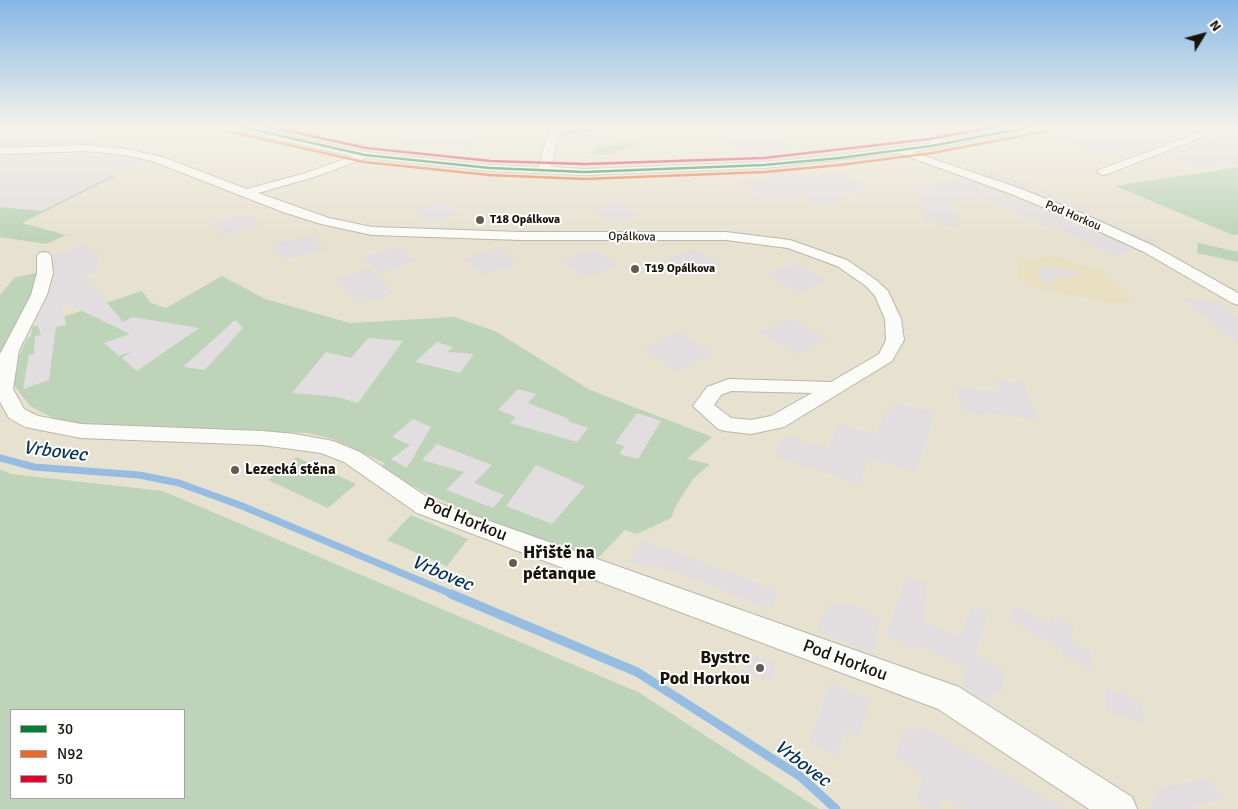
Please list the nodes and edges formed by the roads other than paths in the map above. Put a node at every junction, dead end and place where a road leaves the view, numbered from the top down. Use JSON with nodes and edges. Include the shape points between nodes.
{"nodes":[{"id":1,"x":167,"y":163,"type":"edge"},
{"id":2,"x":344,"y":163,"type":"edge"},
{"id":3,"x":434,"y":163,"type":"edge"},
{"id":4,"x":546,"y":163,"type":"edge"},
{"id":5,"x":784,"y":163,"type":"edge"},
{"id":6,"x":937,"y":163,"type":"edge"},
{"id":7,"x":1128,"y":163,"type":"edge"},
{"id":8,"x":544,"y":171,"type":"junction"},
{"id":9,"x":1103,"y":172,"type":"dead end"},
{"id":10,"x":246,"y":192,"type":"junction"},
{"id":11,"x":44,"y":256,"type":"dead end"},
{"id":12,"x":1238,"y":300,"type":"edge"},
{"id":13,"x":2,"y":378,"type":"edge"},
{"id":14,"x":835,"y":388,"type":"junction"},
{"id":15,"x":1120,"y":809,"type":"edge"}],
"edges":[{"from":1,"to":10,"type":"street","name":"Opálkova"},
{"from":2,"to":10,"type":"street"},
{"from":3,"to":8,"type":"street"},
{"from":4,"to":8,"type":"street"},
{"from":5,"to":8,"type":"street","via":[[633,171]]},
{"from":6,"to":12,"type":"street","name":"Pod Horkou","via":[[1079,217],[1149,249]]},
{"from":7,"to":9,"type":"street"},
{"from":10,"to":14,"type":"street","name":"Opálkova","via":[[326,221],[372,231],[511,236],[726,236],[799,247],[842,263],[856,272],[882,294],[893,319],[895,340],[886,357]]},
{"from":11,"to":13,"type":"street","name":"Pod Horkou","via":[[45,273],[39,295],[10,350]]},
{"from":13,"to":15,"type":"street","name":"Pod Horkou","via":[[3,389],[16,413],[32,422],[81,431],[262,438],[325,446],[352,457],[425,507],[948,698]]},
{"from":14,"to":14,"type":"street","name":"Opálkova","via":[[729,384],[714,391],[703,406],[725,424],[751,428],[778,422]]}]}
